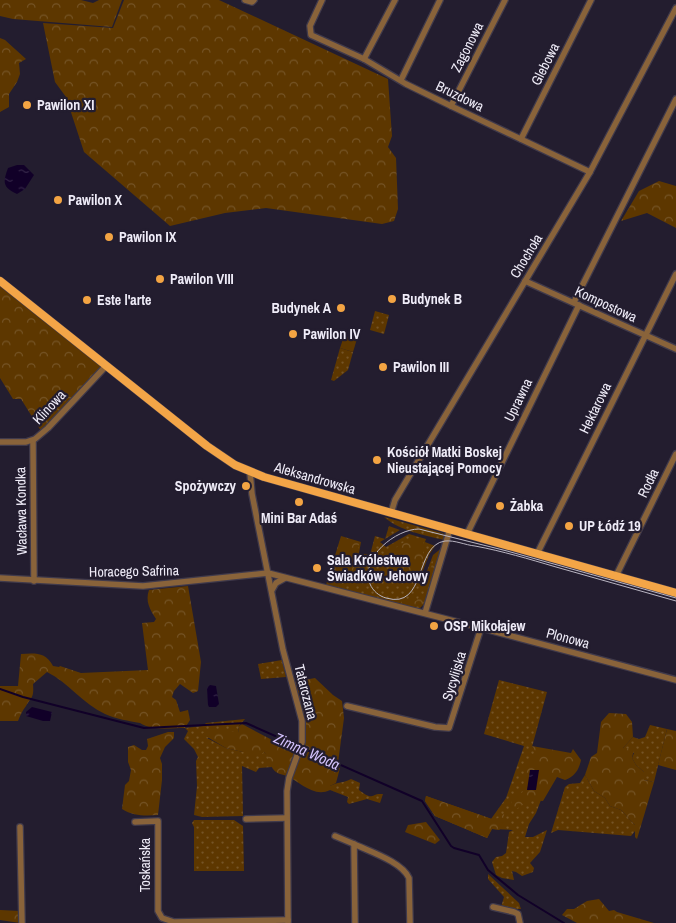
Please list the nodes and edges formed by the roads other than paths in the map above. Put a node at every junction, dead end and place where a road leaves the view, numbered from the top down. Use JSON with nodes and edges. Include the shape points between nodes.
{"nodes":[{"id":1,"x":245,"y":0,"type":"edge"},
{"id":2,"x":254,"y":0,"type":"edge"},
{"id":3,"x":322,"y":0,"type":"edge"},
{"id":4,"x":394,"y":0,"type":"edge"},
{"id":5,"x":440,"y":0,"type":"edge"},
{"id":6,"x":506,"y":0,"type":"edge"},
{"id":7,"x":591,"y":0,"type":"edge"},
{"id":8,"x":676,"y":8,"type":"edge"},
{"id":9,"x":364,"y":60,"type":"junction"},
{"id":10,"x":400,"y":80,"type":"junction"},
{"id":11,"x":676,"y":99,"type":"edge"},
{"id":12,"x":451,"y":106,"type":"junction"},
{"id":13,"x":521,"y":139,"type":"junction"},
{"id":14,"x":590,"y":172,"type":"junction"},
{"id":15,"x":676,"y":274,"type":"edge"},
{"id":16,"x":0,"y":281,"type":"edge"},
{"id":17,"x":525,"y":281,"type":"junction"},
{"id":18,"x":576,"y":304,"type":"junction"},
{"id":19,"x":645,"y":336,"type":"junction"},
{"id":20,"x":676,"y":350,"type":"edge"},
{"id":21,"x":106,"y":366,"type":"junction"},
{"id":22,"x":33,"y":441,"type":"junction"},
{"id":23,"x":0,"y":442,"type":"edge"},
{"id":24,"x":676,"y":454,"type":"edge"},
{"id":25,"x":250,"y":472,"type":"junction"},
{"id":26,"x":391,"y":513,"type":"junction"},
{"id":27,"x":450,"y":529,"type":"junction"},
{"id":28,"x":467,"y":534,"type":"junction"},
{"id":29,"x":537,"y":554,"type":"junction"},
{"id":30,"x":268,"y":573,"type":"junction"},
{"id":31,"x":616,"y":576,"type":"junction"},
{"id":32,"x":0,"y":578,"type":"edge"},
{"id":33,"x":285,"y":578,"type":"junction"},
{"id":34,"x":34,"y":581,"type":"junction"},
{"id":35,"x":272,"y":590,"type":"junction"},
{"id":36,"x":676,"y":593,"type":"edge"},
{"id":37,"x":425,"y":613,"type":"junction"},
{"id":38,"x":482,"y":628,"type":"junction"},
{"id":39,"x":676,"y":680,"type":"edge"},
{"id":40,"x":347,"y":706,"type":"dead end"},
{"id":41,"x":286,"y":818,"type":"junction"},
{"id":42,"x":246,"y":819,"type":"dead end"},
{"id":43,"x":135,"y":822,"type":"dead end"},
{"id":44,"x":20,"y":827,"type":"dead end"},
{"id":45,"x":335,"y":836,"type":"dead end"},
{"id":46,"x":354,"y":844,"type":"junction"},
{"id":47,"x":493,"y":906,"type":"dead end"},
{"id":48,"x":174,"y":922,"type":"edge"},
{"id":49,"x":288,"y":922,"type":"edge"},
{"id":50,"x":22,"y":923,"type":"edge"},
{"id":51,"x":355,"y":923,"type":"edge"},
{"id":52,"x":410,"y":923,"type":"edge"},
{"id":53,"x":520,"y":923,"type":"edge"}],
"edges":[{"from":1,"to":2,"type":"street"},
{"from":3,"to":9,"type":"street","name":"Bruzdowa","via":[[309,30],[311,35]]},
{"from":4,"to":9,"type":"street"},
{"from":5,"to":10,"type":"street"},
{"from":6,"to":12,"type":"street","name":"Zagonowa"},
{"from":7,"to":13,"type":"street","name":"Glebowa"},
{"from":8,"to":14,"type":"street","name":"Chochoła"},
{"from":9,"to":10,"type":"street","name":"Bruzdowa"},
{"from":10,"to":12,"type":"street","name":"Bruzdowa"},
{"from":11,"to":18,"type":"street","name":"Uprawna"},
{"from":12,"to":13,"type":"street","name":"Bruzdowa"},
{"from":13,"to":14,"type":"street","name":"Bruzdowa"},
{"from":14,"to":17,"type":"street","name":"Chochoła"},
{"from":15,"to":19,"type":"street","name":"Hektarowa"},
{"from":16,"to":21,"type":"main road","name":"Aleksandrowska"},
{"from":17,"to":18,"type":"street","name":"Kompostowa"},
{"from":17,"to":26,"type":"street","name":"Chochoła","via":[[395,500]]},
{"from":18,"to":19,"type":"street","name":"Kompostowa"},
{"from":18,"to":28,"type":"street","name":"Uprawna"},
{"from":19,"to":20,"type":"street","name":"Kompostowa"},
{"from":19,"to":29,"type":"street","name":"Hektarowa"},
{"from":21,"to":22,"type":"street","name":"Klinowa"},
{"from":21,"to":25,"type":"main road","name":"Aleksandrowska","via":[[206,446]]},
{"from":22,"to":23,"type":"street","name":"Klinowa"},
{"from":22,"to":34,"type":"street","name":"Wacława Kondka"},
{"from":24,"to":31,"type":"street","name":"Rodła"},
{"from":25,"to":26,"type":"main road","name":"Aleksandrowska"},
{"from":25,"to":30,"type":"street","name":"Tatarczana"},
{"from":26,"to":27,"type":"main road","name":"Aleksandrowska"},
{"from":27,"to":28,"type":"main road","name":"Aleksandrowska"},
{"from":27,"to":37,"type":"street"},
{"from":28,"to":29,"type":"main road","name":"Aleksandrowska"},
{"from":29,"to":31,"type":"main road","name":"Aleksandrowska"},
{"from":30,"to":33,"type":"street","name":"Plonowa"},
{"from":30,"to":34,"type":"street","name":"Horacego Safrina","via":[[143,586]]},
{"from":30,"to":35,"type":"street","name":"Tatarczana"},
{"from":31,"to":36,"type":"main road","name":"Aleksandrowska"},
{"from":32,"to":34,"type":"street","name":"Horacego Safrina"},
{"from":33,"to":35,"type":"street"},
{"from":33,"to":37,"type":"street","name":"Plonowa"},
{"from":35,"to":41,"type":"street","name":"Tatarczana","via":[[287,666],[301,712],[302,742],[288,784]]},
{"from":37,"to":38,"type":"street","name":"Plonowa"},
{"from":38,"to":39,"type":"street","name":"Plonowa"},
{"from":38,"to":40,"type":"street","name":"Sycylijska","via":[[451,727],[447,729]]},
{"from":41,"to":42,"type":"street"},
{"from":41,"to":49,"type":"street","name":"Tatarczana"},
{"from":43,"to":48,"type":"street","name":"Toskańska","via":[[158,821],[158,911],[162,918]]},
{"from":44,"to":50,"type":"street"},
{"from":45,"to":46,"type":"street"},
{"from":46,"to":51,"type":"street"},
{"from":46,"to":52,"type":"street","via":[[404,870],[410,878]]},
{"from":47,"to":53,"type":"street","via":[[517,914]]},
{"from":48,"to":49,"type":"street","name":"Tatarczana"}]}
